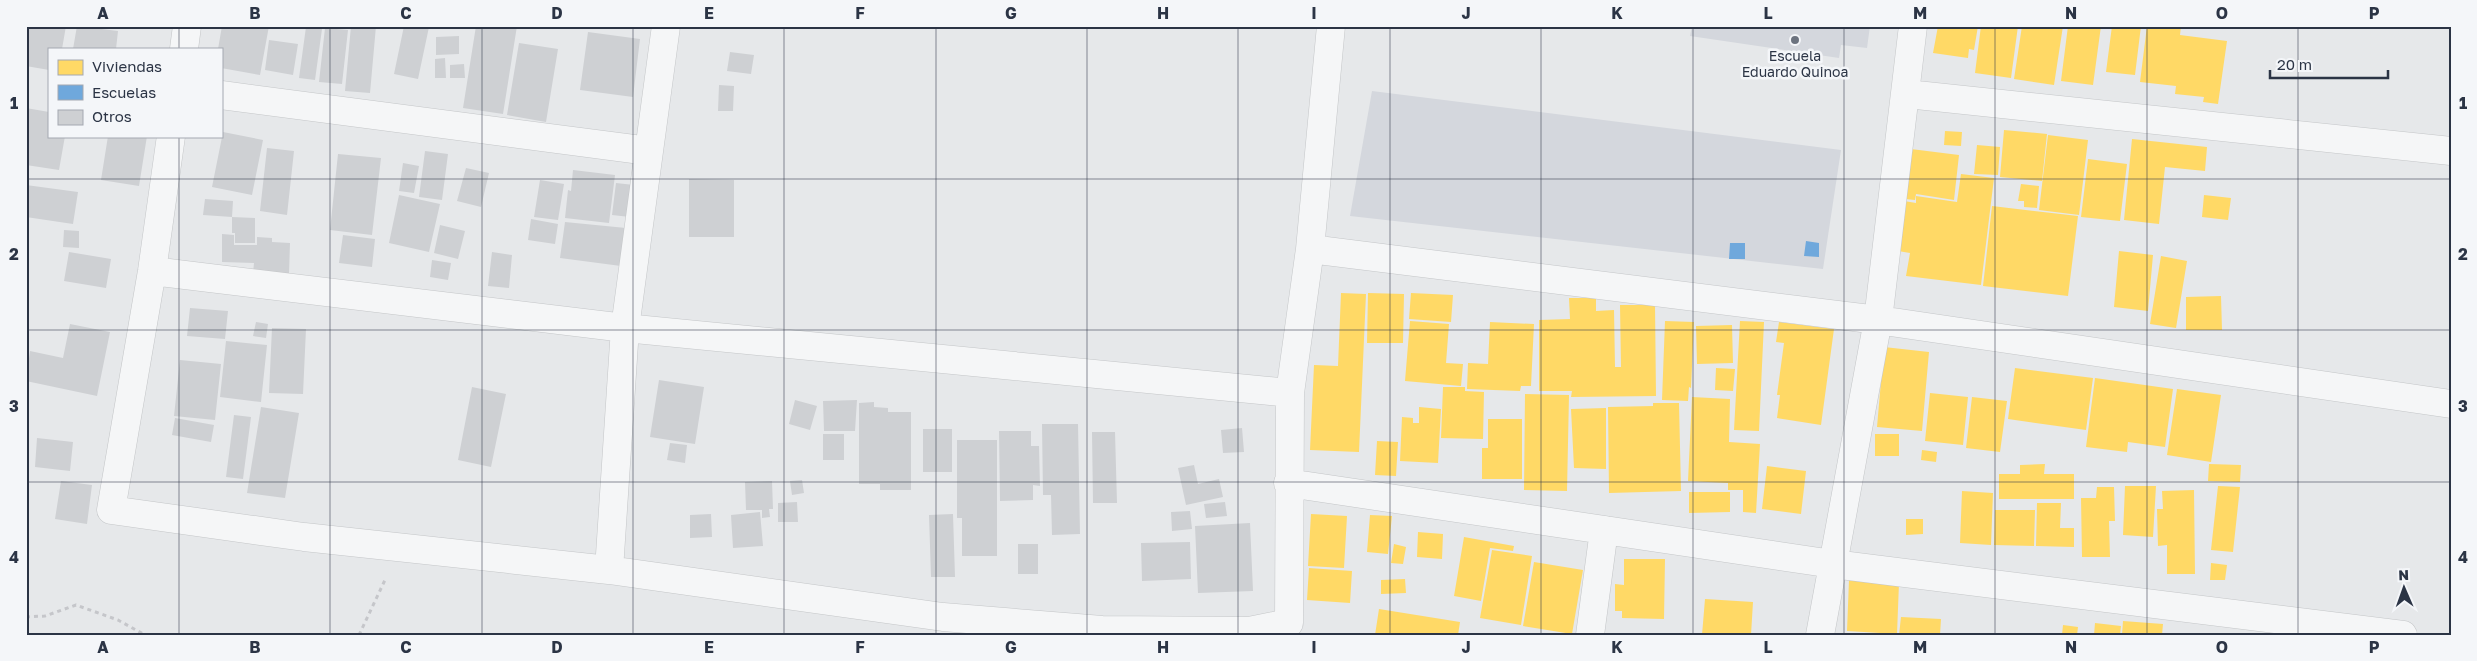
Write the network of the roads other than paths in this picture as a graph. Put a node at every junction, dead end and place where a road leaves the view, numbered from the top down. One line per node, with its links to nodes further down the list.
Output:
1 (187, 26): 5 (street)
2 (666, 26): 9 (street)
3 (1331, 26): 11 (street)
4 (1913, 26): 6 (street)
5 (184, 48)
6 (1907, 94): 10 (street); 13 (street)
7 (222, 95): 9 (street)
8 (171, 138): 12 (street)
9 (650, 151): 14 (street)
10 (2451, 151)
11 (1310, 249): 13 (street); 15 (street)
12 (152, 271): 14 (street); 20 (street)
13 (1878, 320): 16 (street); 19 (street)
14 (626, 328): 15 (street); 20 (street)
15 (1290, 393): 17 (street)
16 (2451, 404)
17 (1288, 483): 18 (street); 20 (street)
18 (1604, 530): 19 (street); 22 (street)
19 (1833, 564): 21 (street); 23 (street)
20 (609, 570)
21 (2229, 624): 24 (street)
22 (1590, 635)
23 (1820, 635)
24 (2403, 635)

